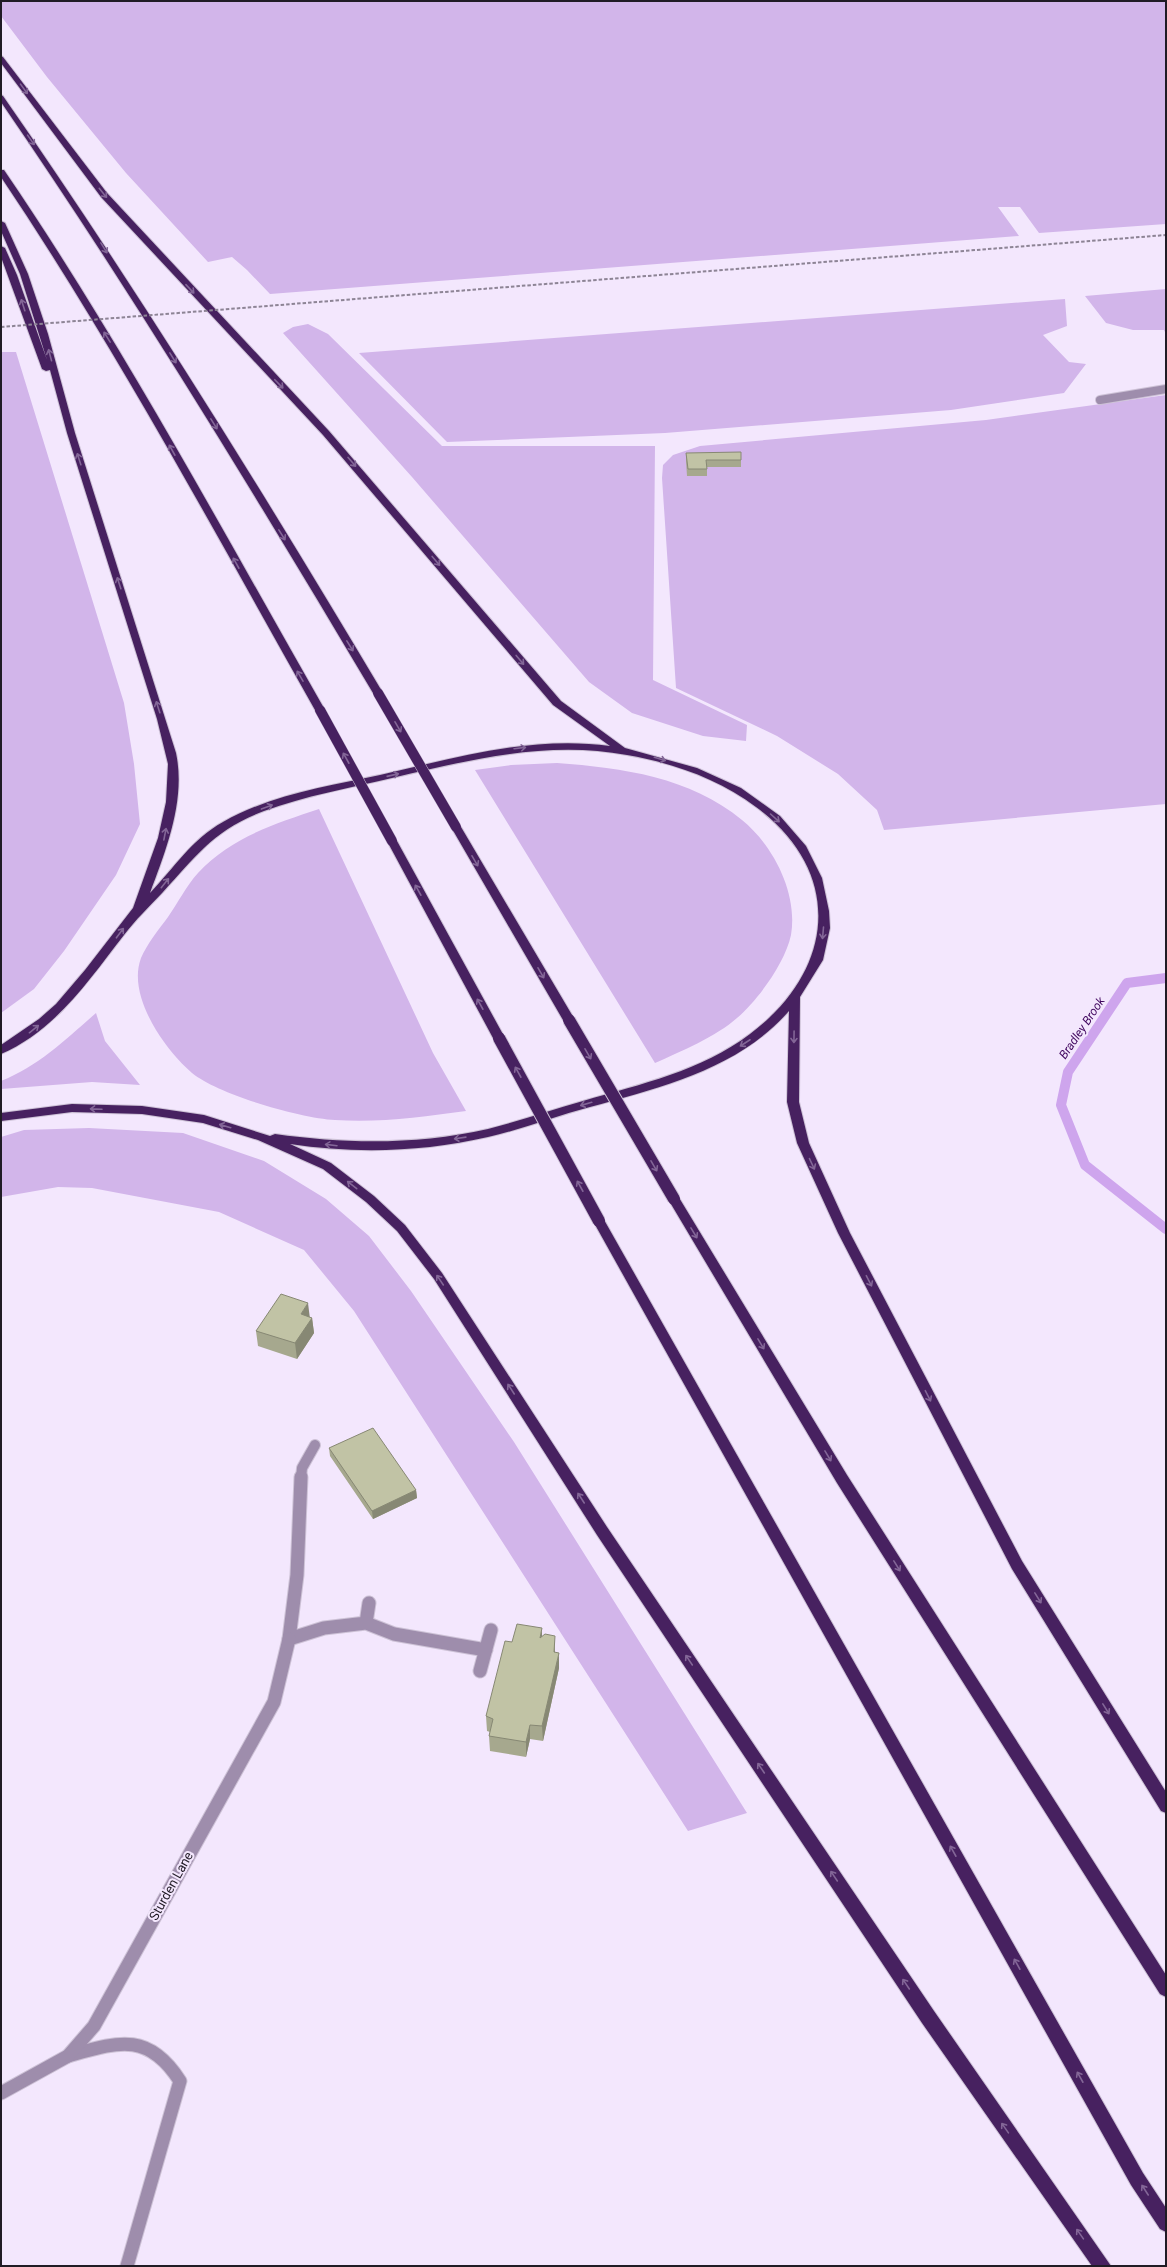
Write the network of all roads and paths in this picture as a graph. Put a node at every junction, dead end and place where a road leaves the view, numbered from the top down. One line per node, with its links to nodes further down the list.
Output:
1 (1, 58): 9 (highway, one-way to 9)
2 (1, 97): 23 (highway, one-way to 23, bridge)
3 (1, 172): 26 (highway, one-way to 3, bridge)
4 (1, 223): 8 (highway, one-way to 4)
5 (1, 248): 8 (highway, one-way to 5)
6 (1166, 389): 7 (street)
7 (1100, 400)
8 (71, 433): 10 (highway, one-way to 8)
9 (622, 750): 10 (highway, one-way to 9); 11 (highway, one-way to 11)
10 (137, 910): 12 (highway, one-way to 10)
11 (795, 998): 14 (highway, one-way to 14); 22 (highway, one-way to 22)
12 (1, 1050)
13 (1, 1117): 14 (highway, one-way to 13)
14 (262, 1137): 28 (highway, one-way to 14)
15 (314, 1445): 19 (street, Sturden Lane)
16 (369, 1603): 17 (street)
17 (366, 1623): 19 (street); 20 (street)
18 (491, 1630): 20 (street)
19 (289, 1639): 24 (street, Sturden Lane)
20 (486, 1650): 21 (street)
21 (480, 1671)
22 (1166, 1806)
23 (1166, 1989)
24 (68, 2056): 25 (street, Sturden Lane); 27 (street)
25 (1, 2093)
26 (1166, 2223)
27 (127, 2266)
28 (1102, 2266)

